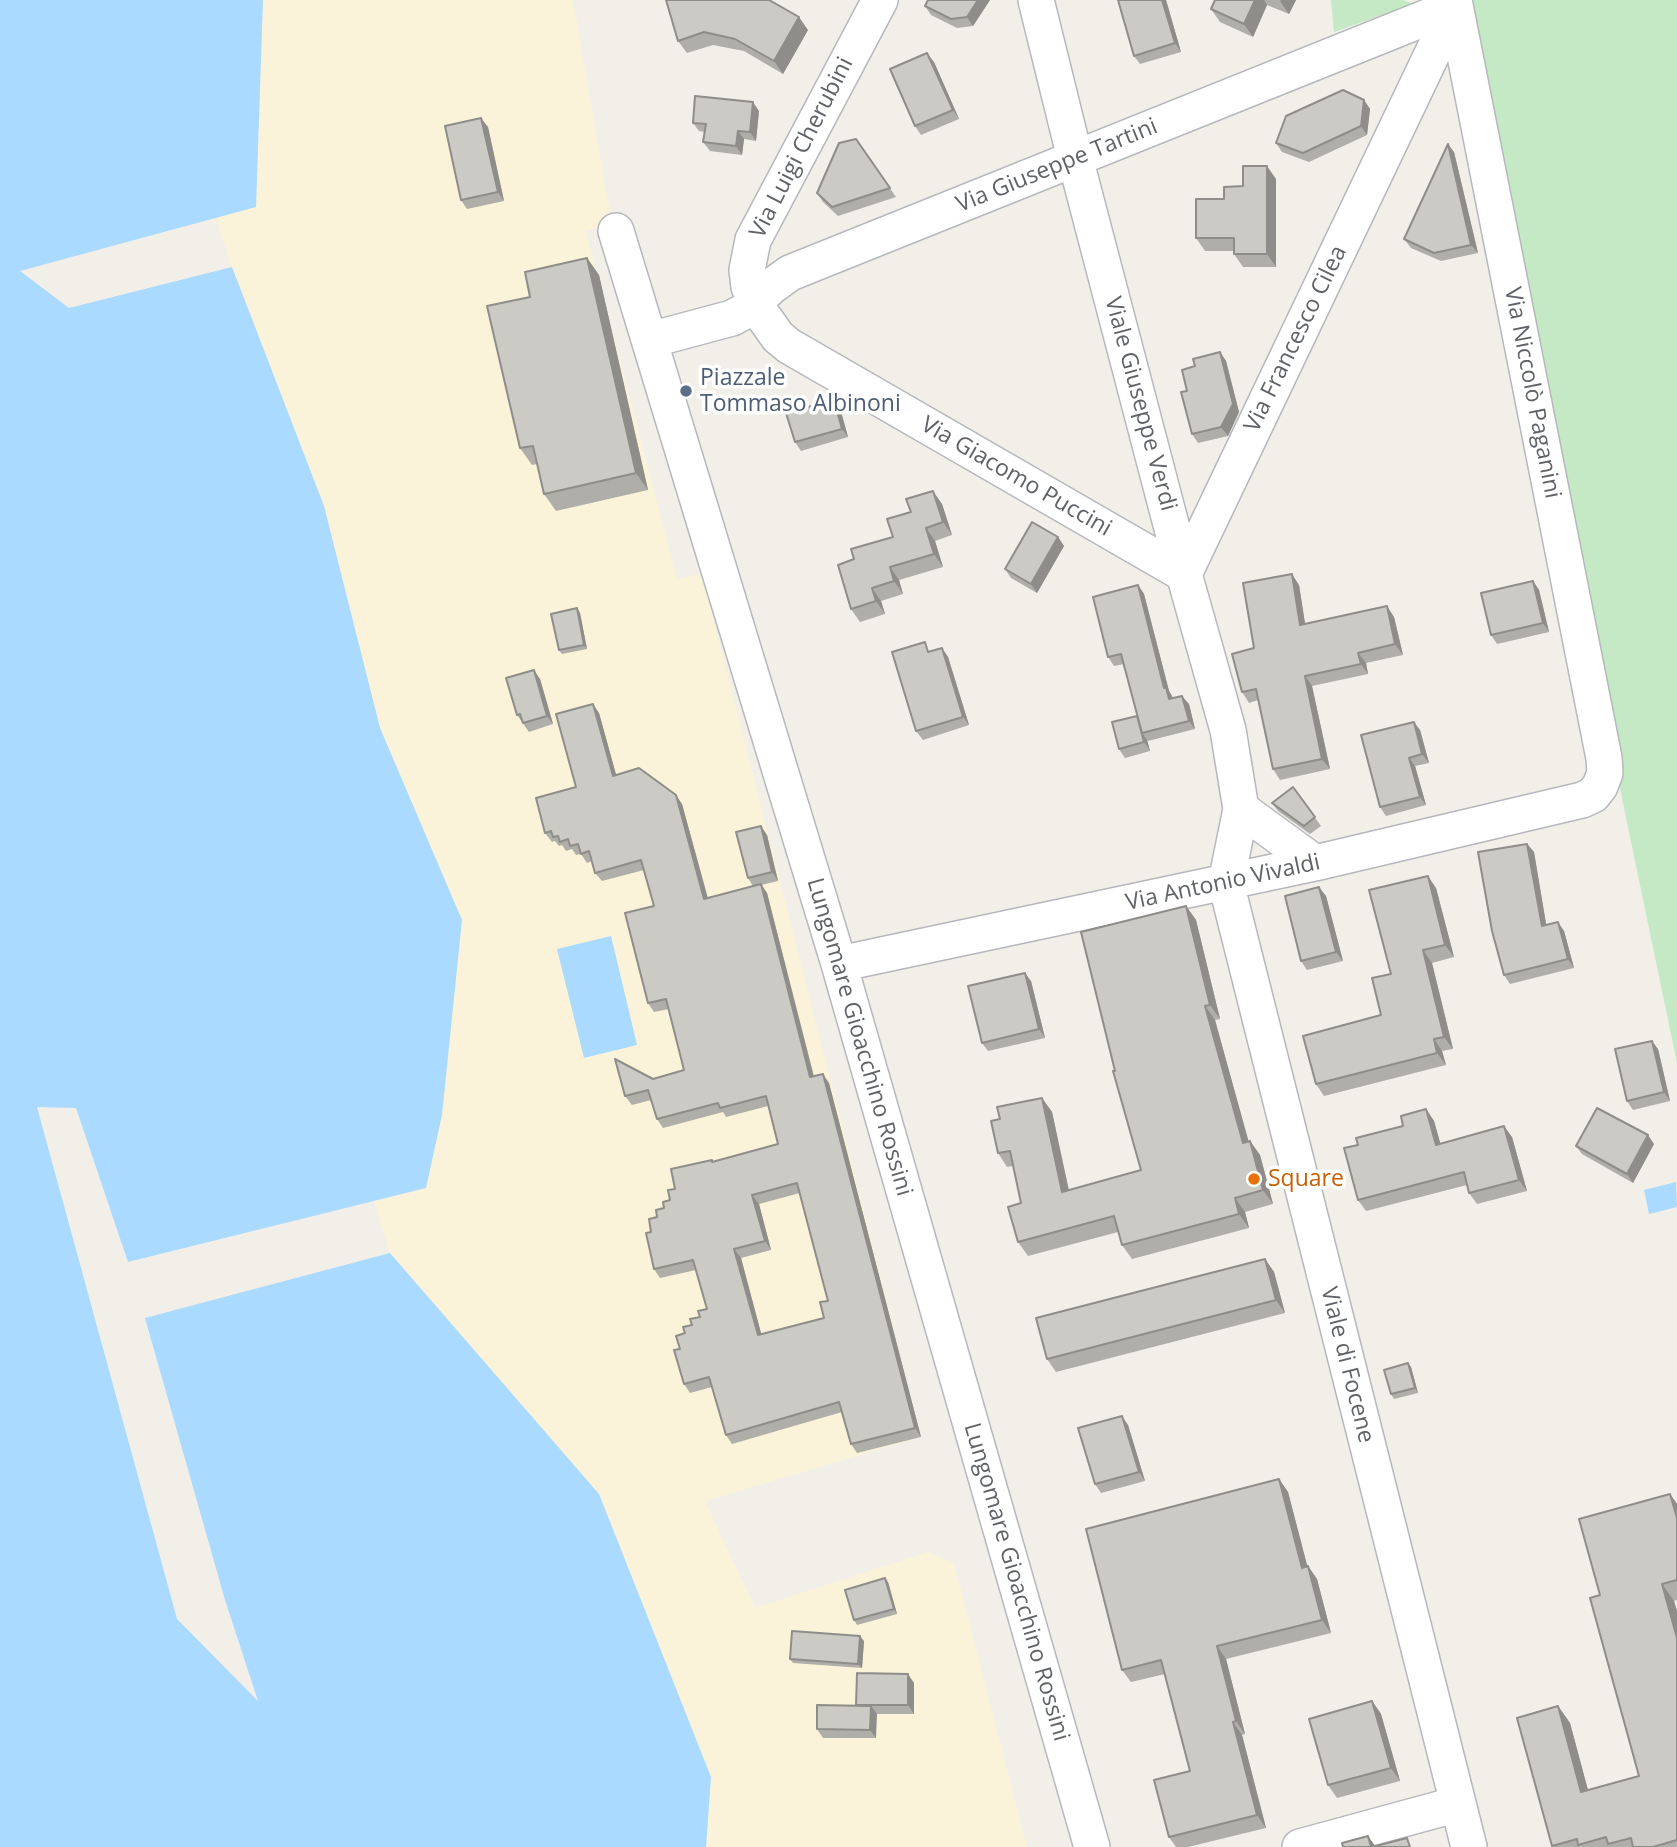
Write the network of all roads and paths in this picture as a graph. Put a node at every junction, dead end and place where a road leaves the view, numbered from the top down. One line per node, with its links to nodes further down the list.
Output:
1 (880, 0): 6 (street, Via Luigi Cherubini)
2 (1036, 0): 4 (street, Viale Giuseppe Verdi)
3 (1450, 2): 4 (street, Via Giuseppe Tartini); 8 (street, Via Francesco Cilea); 9 (street, Via Niccolò Paganini)
4 (1075, 158): 6 (street, Via Giuseppe Tartini); 8 (street, Viale Giuseppe Verdi)
5 (617, 231): 7 (street, Lungomare Gioacchino Rossini)
6 (755, 301): 7 (street); 8 (street, Via Giacomo Puccini)
7 (650, 340): 13 (street, Lungomare Gioacchino Rossini)
8 (1184, 574): 10 (street, Viale Giuseppe Verdi)
9 (1600, 786): 11 (street, Via Antonio Vivaldi)
10 (1241, 809): 11 (street); 12 (street)
11 (1315, 863): 12 (street, Via Antonio Vivaldi)
12 (1226, 883): 13 (street, Via Antonio Vivaldi); 14 (street, Viale di Focene)
13 (839, 964): 15 (street, Lungomare Gioacchino Rossini)
14 (1458, 1804): 16 (street); 17 (street, Viale di Focene)
15 (1092, 1847)
16 (1300, 1847)
17 (1469, 1847)

